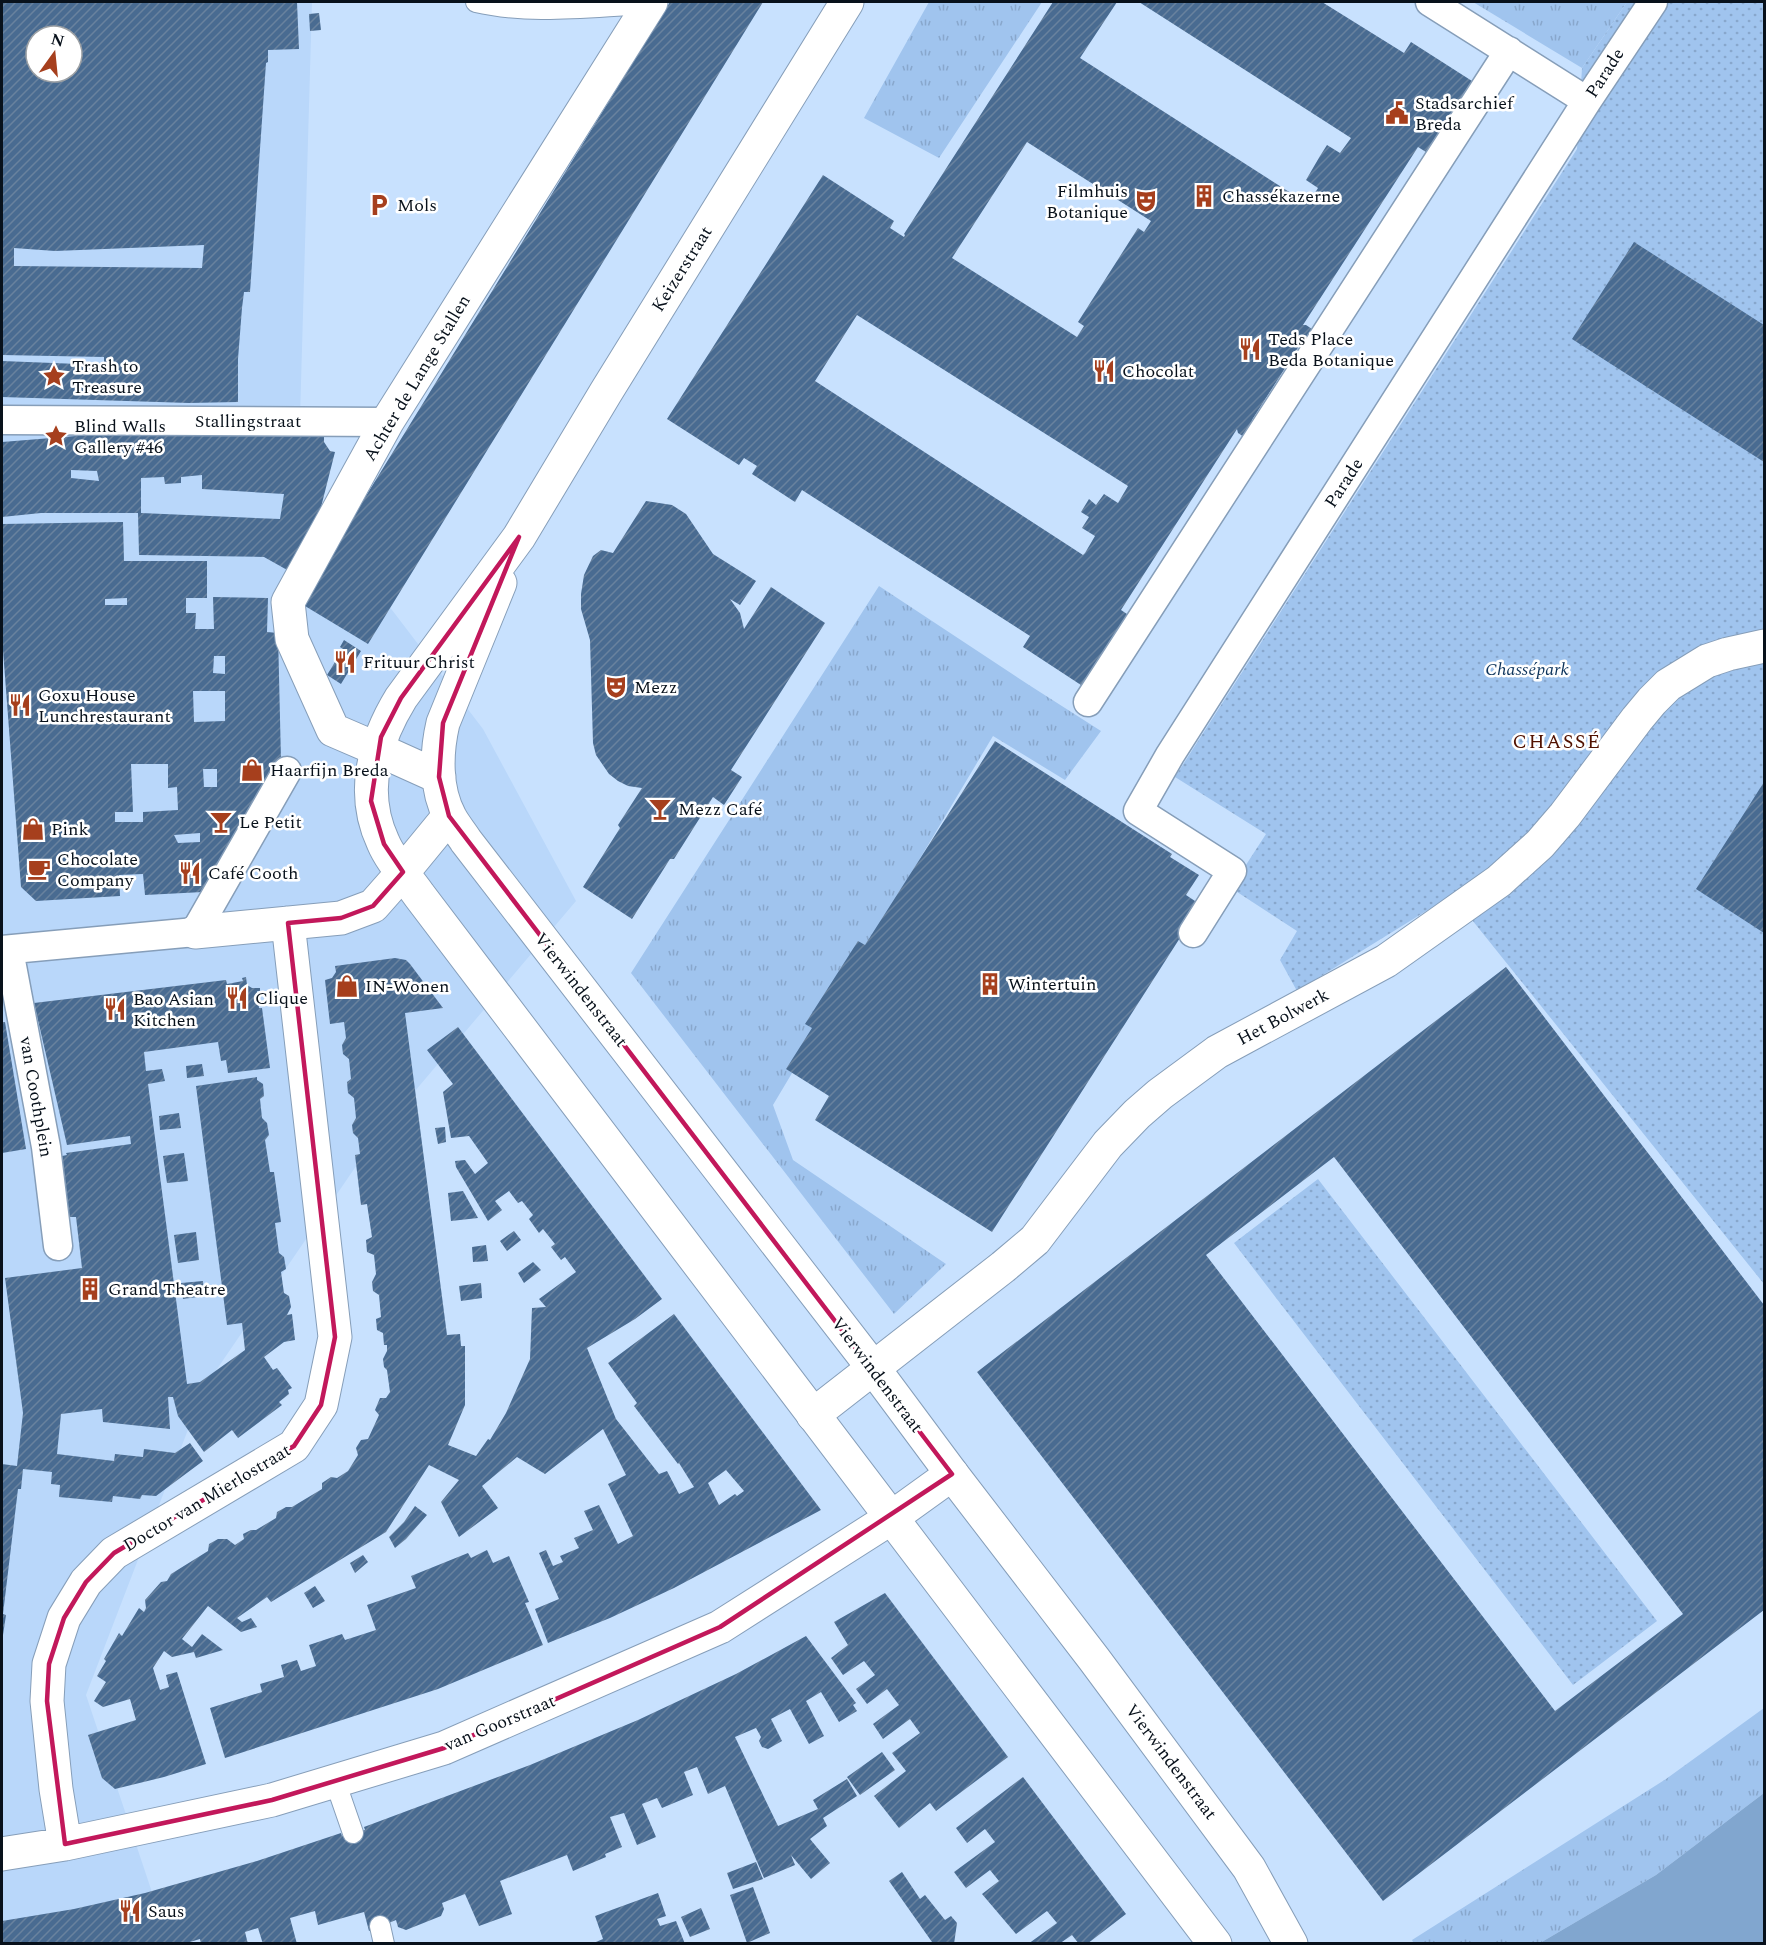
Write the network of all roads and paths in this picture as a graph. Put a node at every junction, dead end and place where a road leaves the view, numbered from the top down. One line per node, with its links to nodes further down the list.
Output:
1 (476, 2): 5 (lane)
2 (847, 2): 10 (street, Keizerstraat)
3 (1430, 2): 6 (street)
4 (1653, 2): 7 (street, Parade)
5 (650, 3): 9 (street, Achter de Lange Stallen)
6 (1509, 51): 7 (street); 12 (street)
7 (1587, 101): 20 (street, Parade)
8 (2, 420): 9 (street, Stallingstraat)
9 (387, 422): 13 (street, Achter de Lange Stallen)
10 (519, 537): 13 (street, Keizerstraat); 15 (street, Keizerstraat)
11 (1764, 646): 23 (street, Het Bolwerk)
12 (1088, 702)
13 (374, 764): 15 (street); 17 (street)
14 (287, 771): 19 (street)
15 (439, 777): 16 (street, Vierwindenstraat)
16 (450, 816): 17 (street); 23 (street, Vierwindenstraat)
17 (403, 872): 18 (street, van Coothplein); 24 (street)
18 (288, 923): 19 (street, van Coothplein); 29 (street, Doctor van Mierlostraat)
19 (195, 932): 21 (street, van Coothplein)
20 (1193, 933)
21 (5, 950): 22 (street, van Coothplein)
22 (58, 1246)
23 (874, 1369): 24 (street, Het Bolwerk); 25 (street, Vierwindenstraat)
24 (813, 1415): 26 (street)
25 (951, 1474): 26 (street, van Goorstraat); 32 (street, Vierwindenstraat)
26 (891, 1518): 27 (street, van Goorstraat); 31 (street)
27 (335, 1781): 28 (lane); 29 (street, van Goorstraat)
28 (353, 1833)
29 (65, 1844): 30 (street, van Goorstraat)
30 (2, 1854)
31 (1215, 1944)
32 (1291, 1944)

